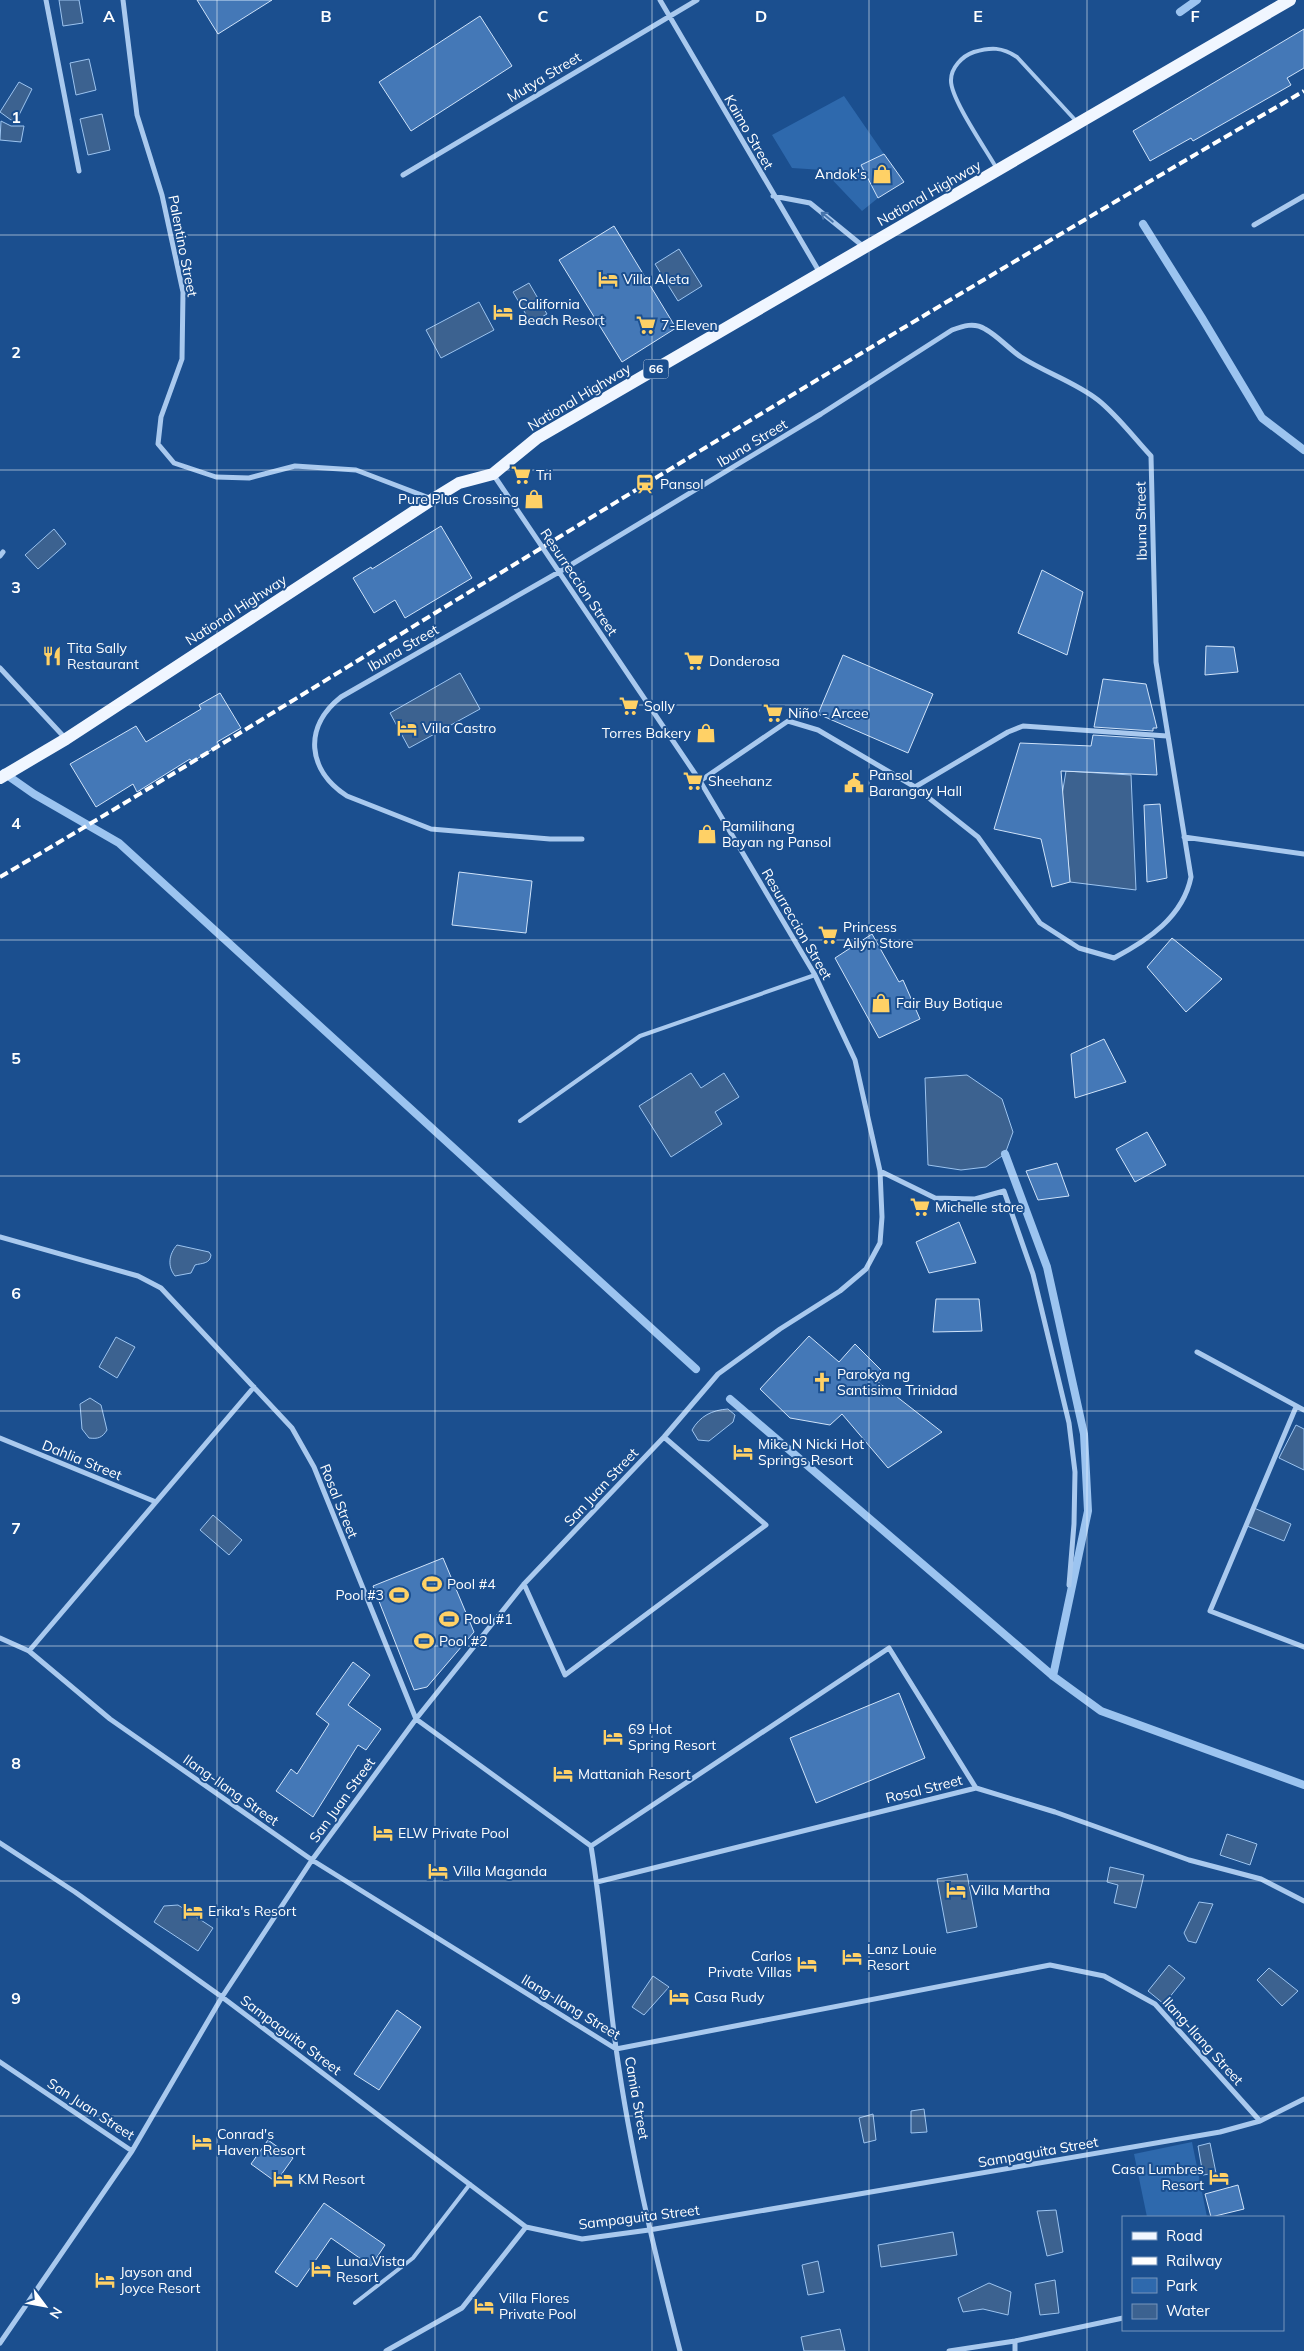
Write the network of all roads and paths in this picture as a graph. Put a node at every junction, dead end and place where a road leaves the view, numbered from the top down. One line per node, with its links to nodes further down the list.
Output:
1 (46, 0): 8 (street)
2 (123, 0): 17 (street, Palentino Street)
3 (660, 0): 6 (street, Kaimo Street)
4 (697, 0): 6 (street, Mutya Street)
5 (1290, 0): 7 (main road, National Highway / 66)
6 (669, 15): 10 (street, Mutya Street); 11 (street, Kaimo Street)
7 (1078, 123): 9 (main road, National Highway / 66); 9 (lane)
8 (79, 170)
9 (998, 170): 14 (main road, National Highway / 66)
10 (403, 175)
11 (773, 196): 14 (street, one-way to 11); 15 (street, Kaimo Street)
12 (1304, 196): 13 (street)
13 (1254, 225)
14 (865, 248): 15 (main road, National Highway / 66)
15 (820, 273): 16 (main road, National Highway / 66)
16 (492, 474): 17 (main road, National Highway / 66); 18 (street, Resurreccion Street)
17 (433, 499): 21 (main road, National Highway / 66)
18 (559, 572): 20 (street, Ibuna Street); 23 (street, Resurreccion Street); 26 (street, Ibuna Street)
19 (0, 668): 21 (street)
20 (1167, 736): 24 (street); 25 (street, Ibuna Street)
21 (66, 739): 22 (main road, National Highway / 66)
22 (0, 778)
23 (700, 781): 24 (street, Ibuna Street); 28 (street, Resurreccion Street)
24 (915, 787): 25 (street, Ibuna Street)
25 (1184, 836): 27 (street)
26 (582, 839)
27 (1304, 854)
28 (815, 975): 29 (lane); 30 (street, Resurreccion Street)
29 (520, 1121)
30 (880, 1171): 33 (street, Resurreccion Street); 41 (street)
31 (0, 1237): 34 (street, Rosal Street)
32 (1197, 1352): 35 (street)
33 (718, 1374): 37 (street, San Juan Street)
34 (254, 1387): 39 (street); 45 (street, Rosal Street)
35 (1296, 1407): 36 (street); 43 (street)
36 (1304, 1410)
37 (664, 1437): 40 (street, San Juan Street); 40 (street)
38 (0, 1438): 39 (street, Dahlia Street)
39 (156, 1502): 44 (street)
40 (524, 1584): 45 (street, San Juan Street)
41 (1069, 1586)
42 (0, 1638): 44 (street, Ilang-Ilang Street)
43 (1304, 1646)
44 (29, 1651): 49 (street, Ilang-Ilang Street)
45 (416, 1718): 48 (street); 49 (street, San Juan Street)
46 (976, 1788): 48 (street); 50 (street, Rosal Street); 51 (street, Rosal Street)
47 (0, 1843): 52 (street, Sampaguita Street)
48 (591, 1846): 50 (street, Camia Street)
49 (312, 1860): 52 (street, San Juan Street); 53 (street, Ilang-Ilang Street)
50 (597, 1882): 53 (street, Camia Street)
51 (1304, 1901)
52 (222, 1996): 57 (street, San Juan Street); 58 (street, Sampaguita Street)
53 (616, 2049): 56 (street, Ilang-Ilang Street); 60 (street, Camia Street)
54 (0, 2062): 57 (street, San Juan Street)
55 (1304, 2099): 56 (street, Sampaguita Street)
56 (1260, 2121): 60 (street, Sampaguita Street)
57 (132, 2151): 64 (street)
58 (470, 2184): 59 (street, Sampaguita Street); 61 (lane)
59 (526, 2227): 60 (street, Sampaguita Street); 65 (street)
60 (649, 2230): 66 (street, Camia Street)
61 (355, 2303)
62 (1122, 2318): 63 (street)
63 (1015, 2341): 67 (street); 68 (street)
64 (0, 2343)
65 (386, 2351)
66 (680, 2351)
67 (949, 2351)
68 (1015, 2351)

